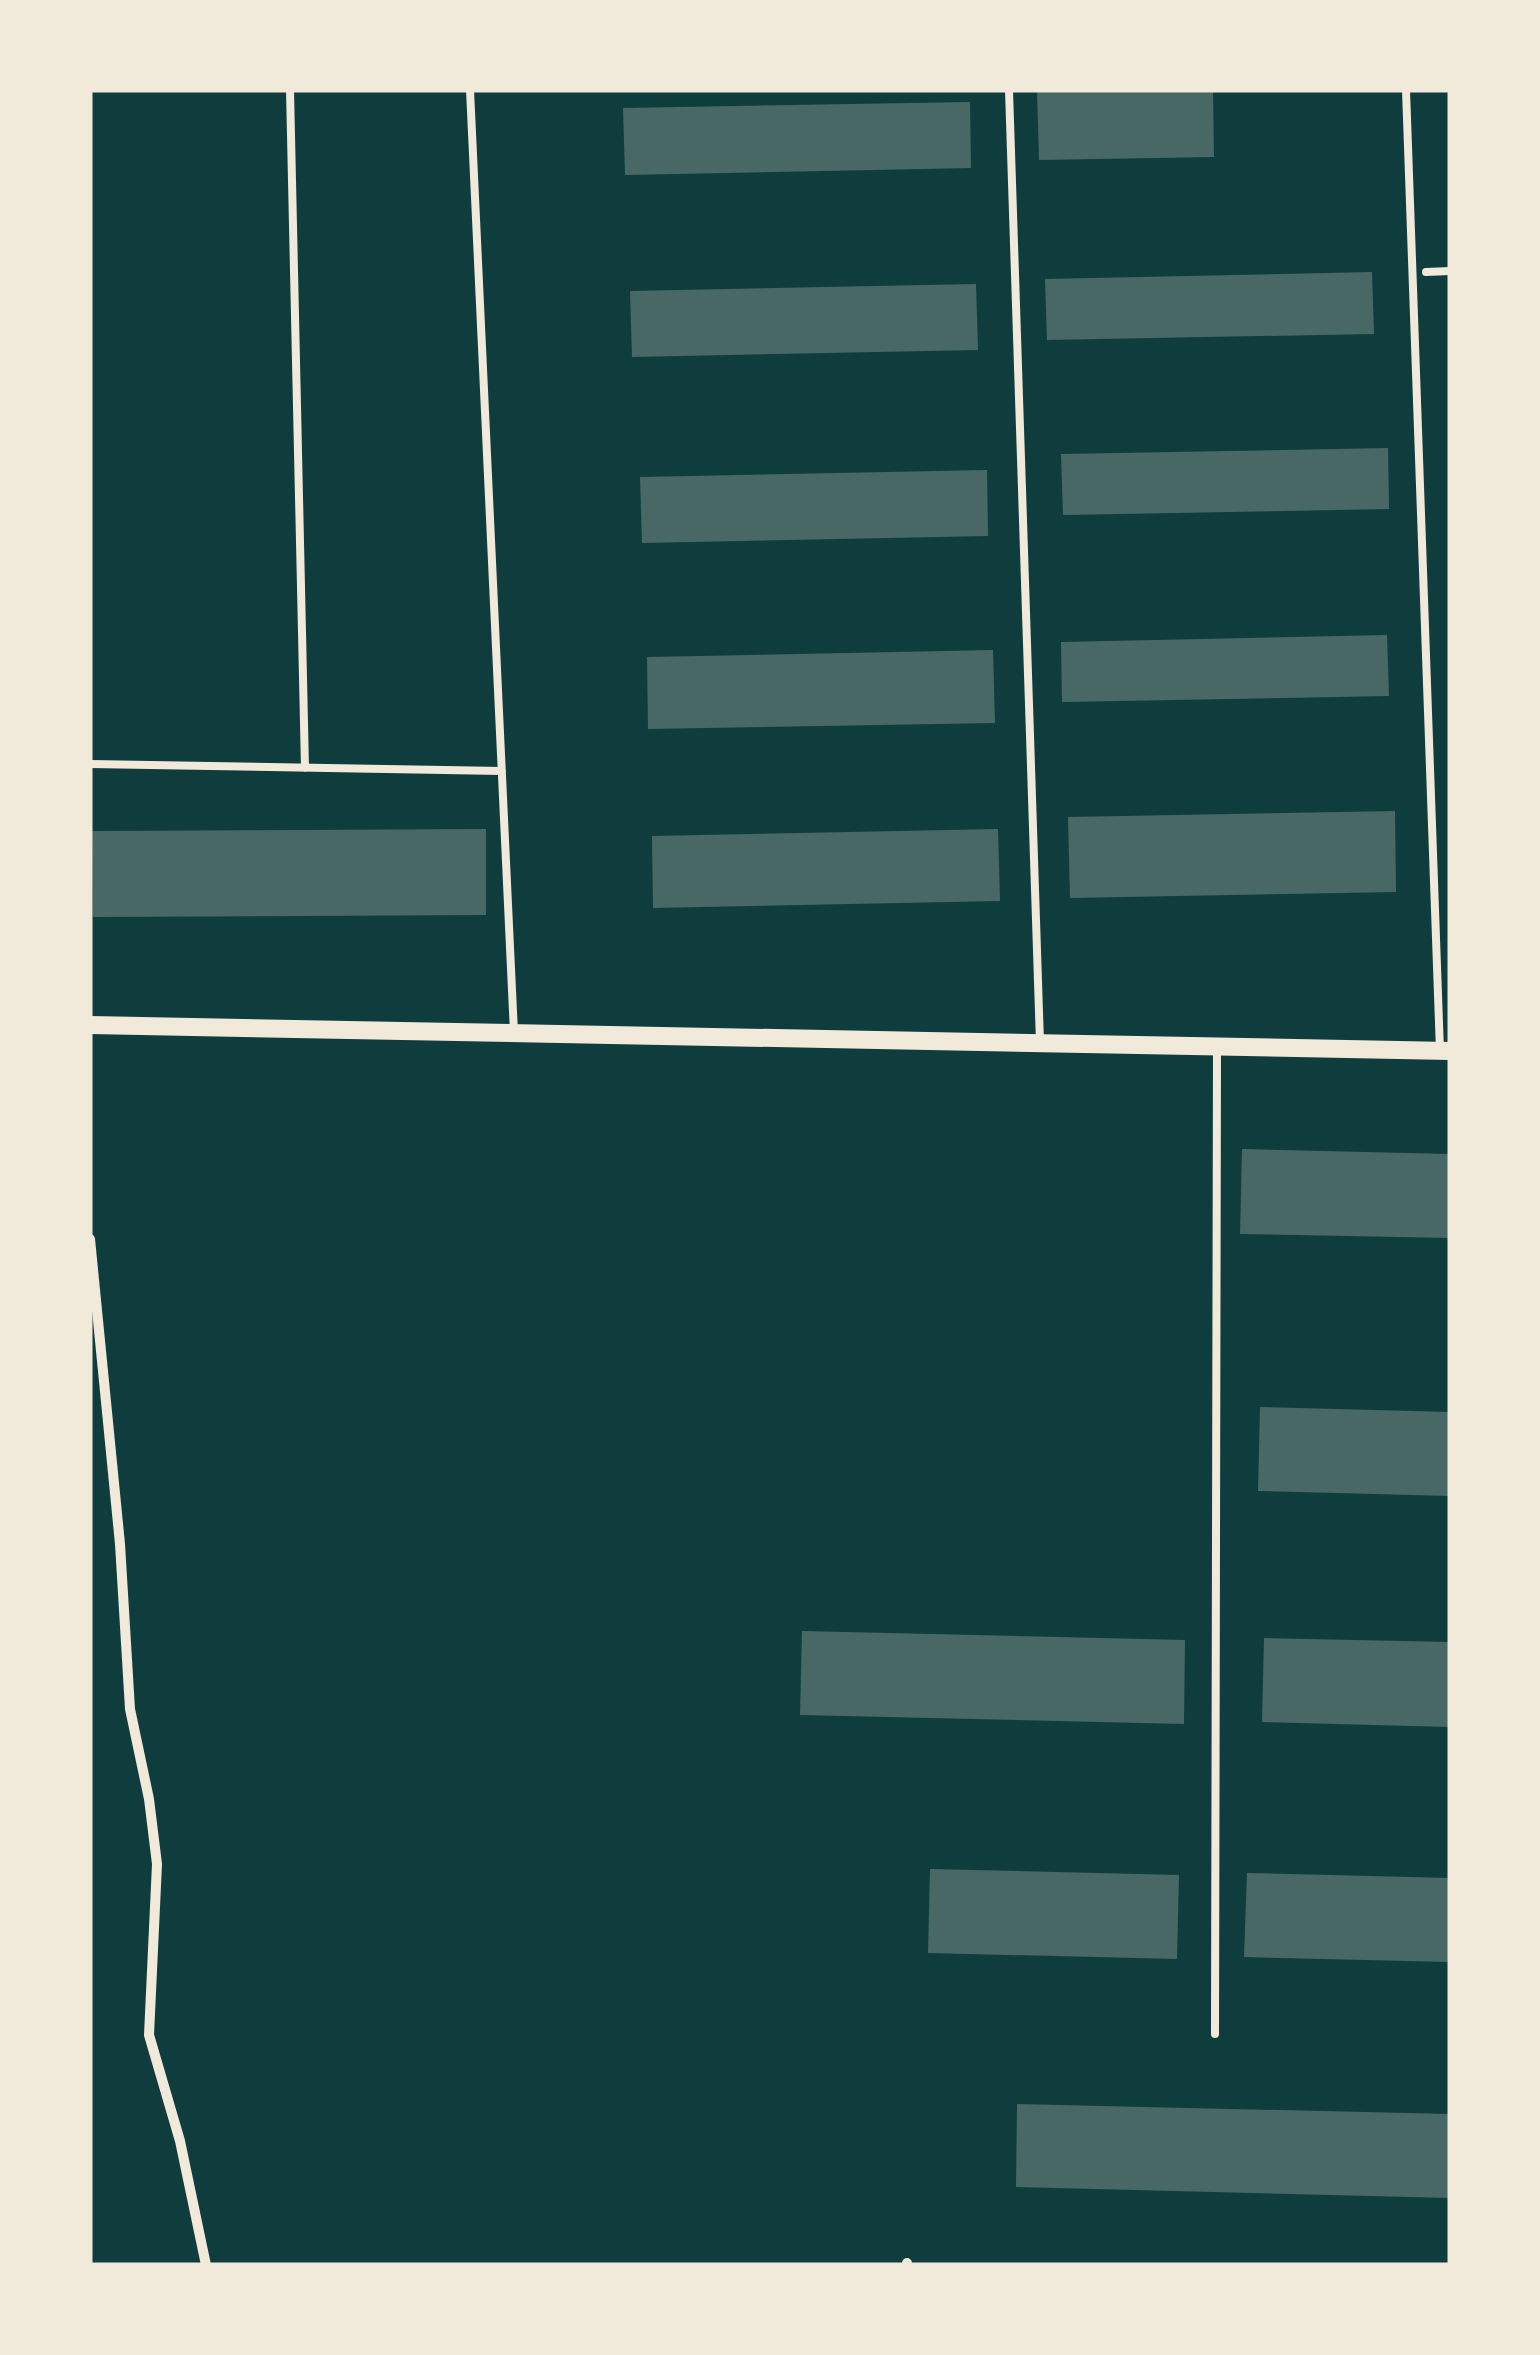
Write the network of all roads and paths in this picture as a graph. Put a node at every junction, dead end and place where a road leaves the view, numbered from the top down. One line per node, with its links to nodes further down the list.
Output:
1 (290, 90): 8 (lane)
2 (470, 90): 9 (lane)
3 (1009, 90): 12 (lane)
4 (1406, 90): 14 (lane)
5 (1450, 271): 6 (lane)
6 (1426, 272)
7 (90, 764): 8 (lane)
8 (304, 768): 9 (lane)
9 (502, 771): 11 (lane)
10 (90, 1025): 11 (street)
11 (514, 1033): 12 (street)
12 (1040, 1043): 13 (street)
13 (1216, 1046): 14 (street); 16 (lane)
14 (1445, 1051)
15 (90, 1240): 17 (street)
16 (1215, 2034)
17 (206, 2265)

